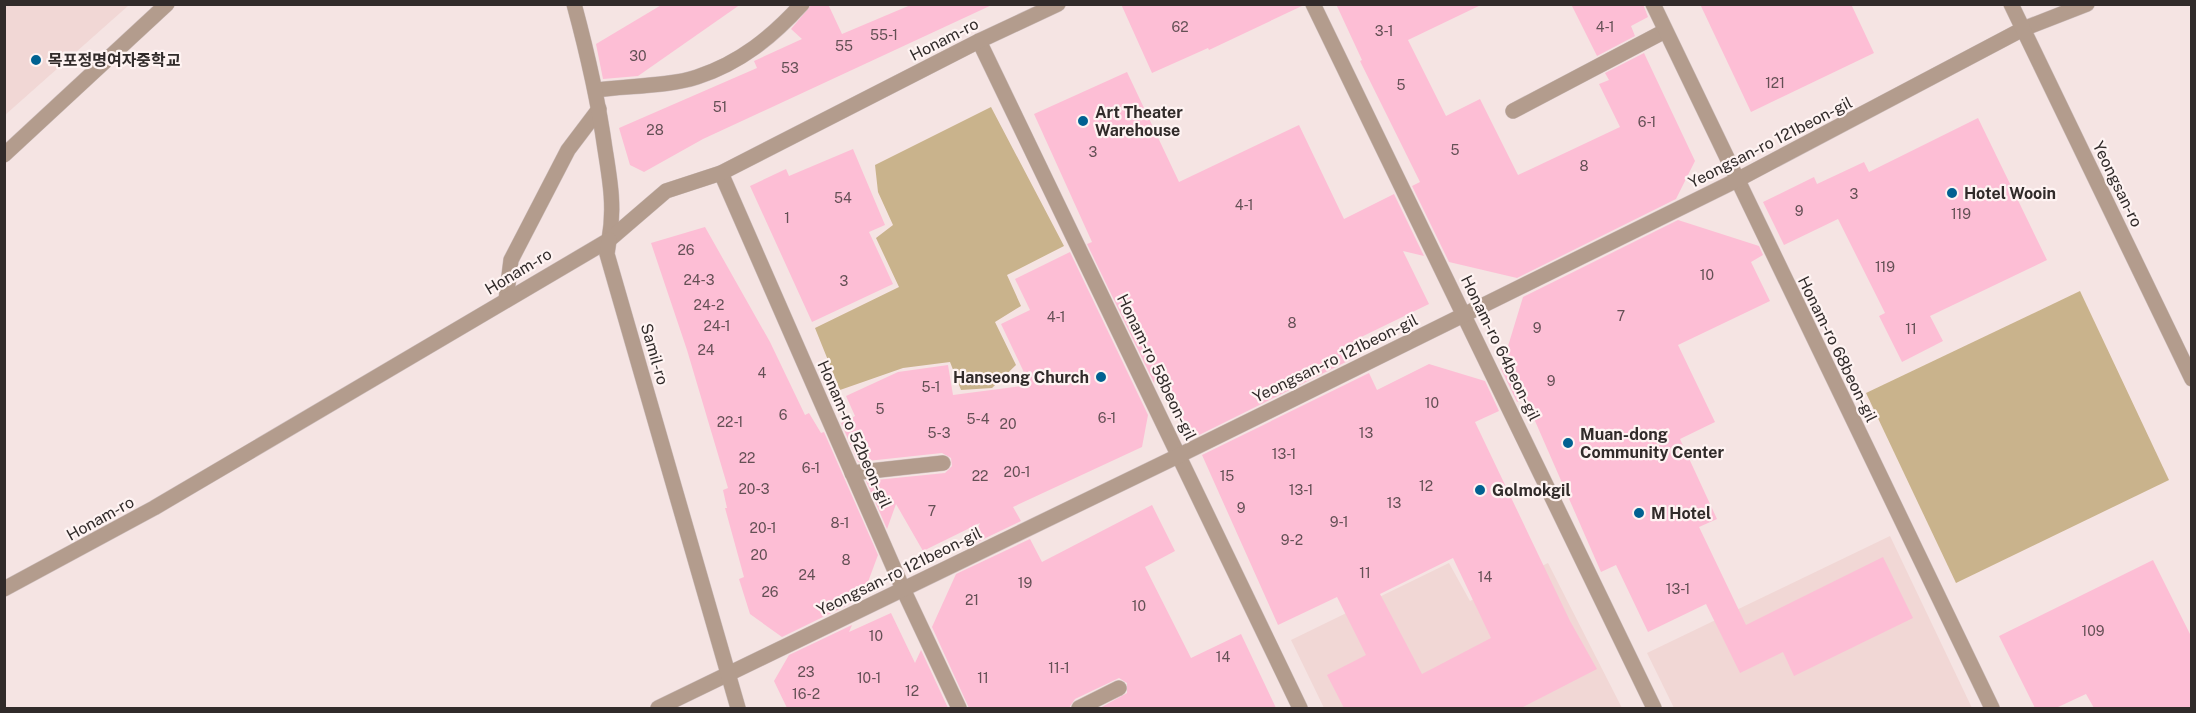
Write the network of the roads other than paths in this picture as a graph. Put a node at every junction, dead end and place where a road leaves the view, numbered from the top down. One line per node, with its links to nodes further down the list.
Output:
1 (167, 4): 15 (street)
2 (574, 4): 12 (street, Samil-ro)
3 (802, 4): 12 (street)
4 (1058, 4): 11 (street, Honam-ro)
5 (1313, 4): 20 (street, Honam-ro 64beon-gil)
6 (1653, 4): 10 (street, Honam-ro 68beon-gil)
7 (2011, 4): 9 (street, Yeongsan-ro)
8 (2087, 4): 9 (street, Yeongsan-ro 121beon-gil)
9 (2023, 29): 17 (street, Yeongsan-ro 121beon-gil); 21 (street, Yeongsan-ro)
10 (1665, 31): 14 (street); 17 (street, Honam-ro 68beon-gil)
11 (979, 41): 16 (street, Honam-ro); 22 (street, Honam-ro 58beon-gil)
12 (596, 90): 13 (street, Samil-ro)
13 (599, 109): 18 (street, Samil-ro); 19 (street)
14 (1513, 111)
15 (4, 155)
16 (720, 173): 18 (street, Honam-ro); 24 (street, Honam-ro 52beon-gil)
17 (1737, 180): 20 (street, Yeongsan-ro 121beon-gil); 35 (street, Honam-ro 68beon-gil)
18 (609, 240): 19 (street, Honam-ro); 27 (street, Samil-ro)
19 (506, 300): 25 (street, Honam-ro)
20 (1465, 314): 22 (street, Yeongsan-ro 121beon-gil); 34 (street, Honam-ro 64beon-gil)
21 (2192, 379)
22 (1180, 455): 26 (street, Yeongsan-ro 121beon-gil); 33 (street, Honam-ro 58beon-gil)
23 (943, 463): 24 (street)
24 (852, 473): 26 (street, Honam-ro 52beon-gil)
25 (4, 589)
26 (903, 589): 27 (street, Yeongsan-ro 121beon-gil); 31 (street, Honam-ro 52beon-gil)
27 (729, 675): 29 (street, Yeongsan-ro 121beon-gil); 30 (street, Samil-ro)
28 (1119, 688): 32 (street)
29 (658, 708)
30 (738, 708)
31 (959, 708)
32 (1079, 708)
33 (1300, 708)
34 (1654, 708)
35 (1992, 708)

